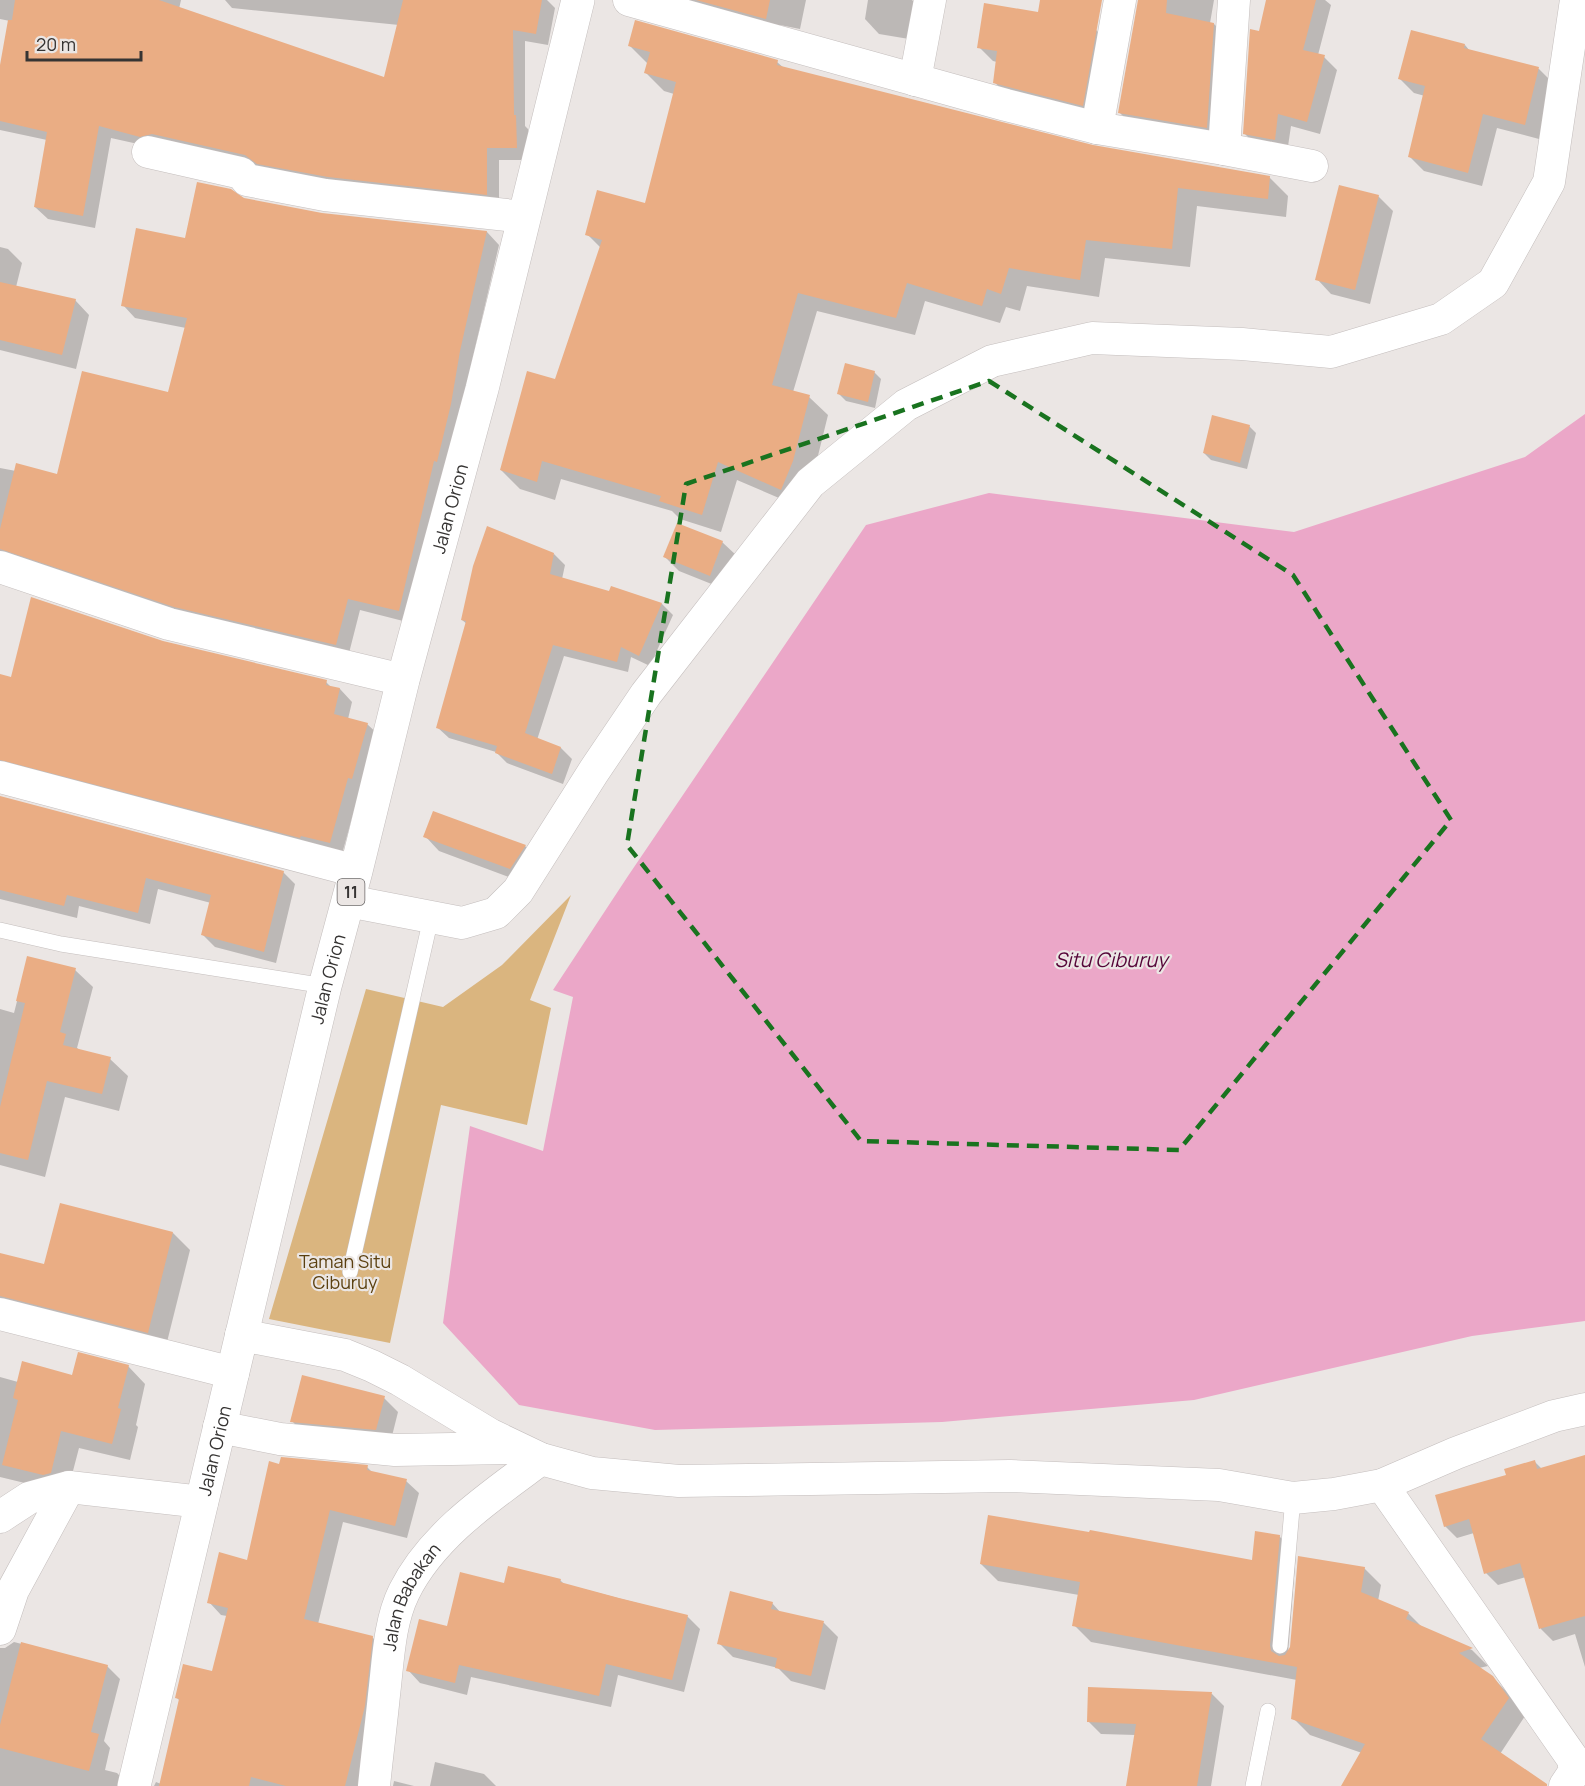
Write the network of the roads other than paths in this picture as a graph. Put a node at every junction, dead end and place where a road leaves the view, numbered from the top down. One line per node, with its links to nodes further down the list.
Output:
1 (578, 0): 12 (highway, Jalan Orion / 11)
2 (629, 0): 7 (street)
3 (930, 0): 7 (street)
4 (1120, 0): 8 (street)
5 (1234, 0): 9 (street)
6 (1576, 0): 17 (street)
7 (915, 80): 8 (street)
8 (1097, 128): 9 (street)
9 (1224, 149): 11 (street)
10 (148, 152): 12 (street)
11 (1312, 166)
12 (524, 217): 14 (highway, Jalan Orion / 11)
13 (0, 567): 14 (street)
14 (403, 680): 16 (highway, Jalan Orion / 11)
15 (0, 777): 16 (street)
16 (352, 886): 17 (street); 19 (highway, Jalan Orion / 11)
17 (431, 918): 20 (lane)
18 (0, 930): 19 (lane)
19 (325, 986): 22 (highway, Jalan Orion / 11)
20 (350, 1272)
21 (0, 1314): 23 (street)
22 (241, 1335): 23 (highway, Jalan Orion / 11); 26 (street)
23 (233, 1373): 25 (highway, Jalan Orion / 11)
24 (1585, 1409): 27 (street)
25 (219, 1427): 26 (street); 30 (highway, Jalan Orion / 11)
26 (528, 1453): 29 (street); 36 (street, Jalan Babakan)
27 (1382, 1485): 29 (street); 38 (street)
28 (69, 1487): 30 (street); 31 (street); 32 (street)
29 (1293, 1498): 33 (lane)
30 (202, 1502): 35 (highway, Jalan Orion / 11)
31 (0, 1516)
32 (0, 1629)
33 (1280, 1646)
34 (1268, 1710): 37 (lane)
35 (134, 1786)
36 (374, 1786)
37 (1253, 1786)
38 (1565, 1786)

